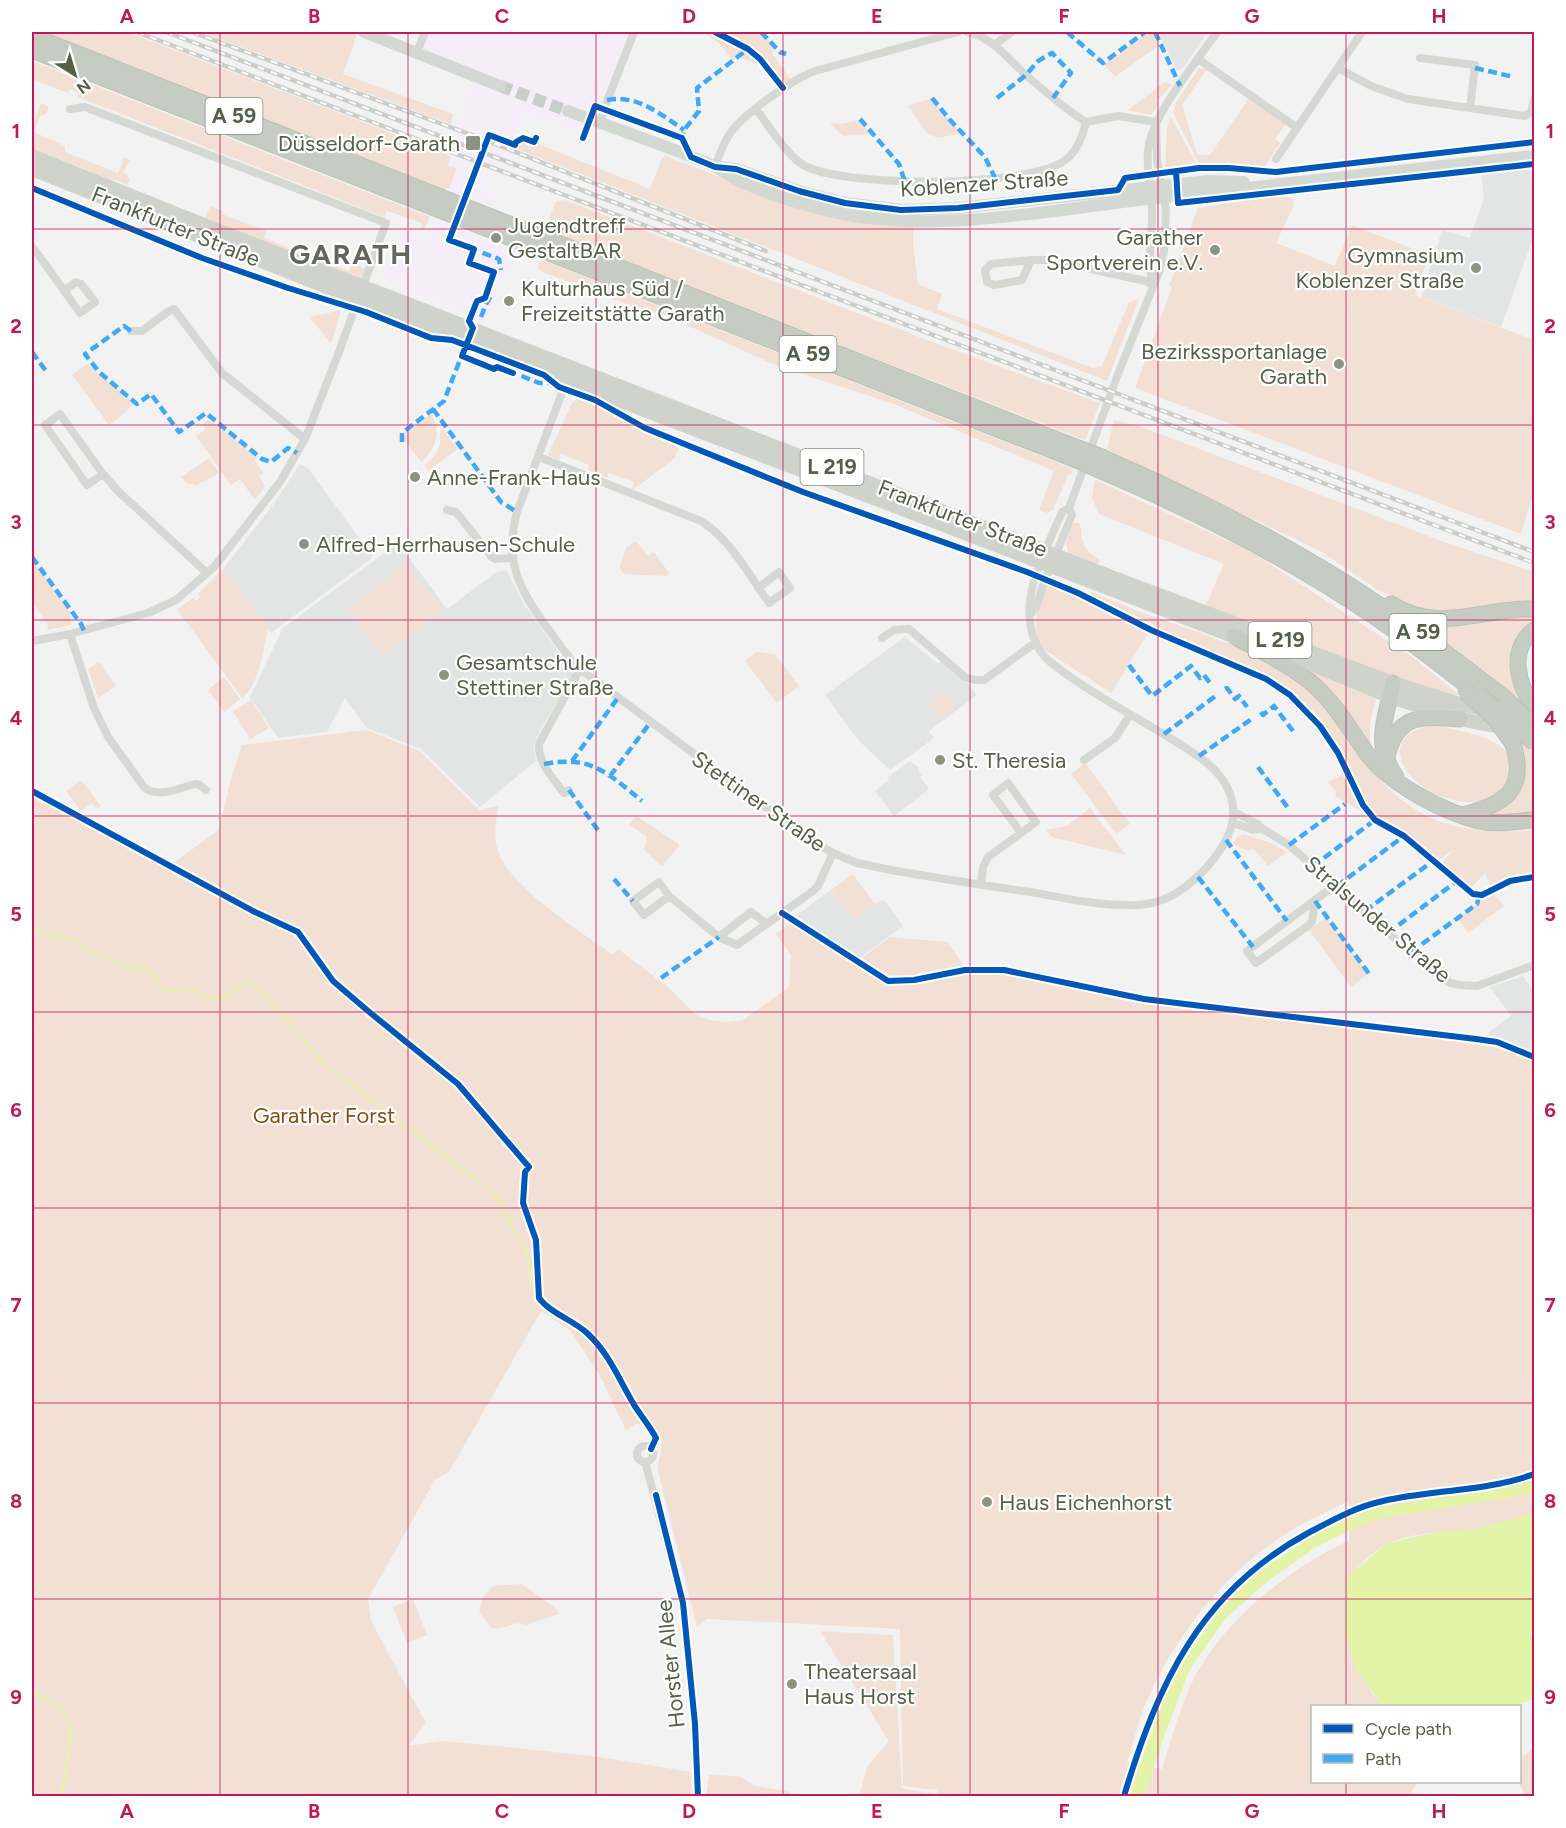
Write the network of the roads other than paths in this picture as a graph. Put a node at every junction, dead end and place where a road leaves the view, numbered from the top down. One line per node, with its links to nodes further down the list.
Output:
1 (366, 32): 12 (main road)
2 (425, 32): 12 (street)
3 (634, 32): 22 (street)
4 (958, 32): 20 (street)
5 (967, 32): 10 (street)
6 (1012, 32): 10 (street)
7 (1217, 32): 14 (street)
8 (1362, 32): 15 (street)
9 (32, 36): 32 (highway, A 59)
10 (994, 45): 23 (street)
11 (32, 50): 32 (highway, A 59)
12 (417, 52): 16 (main road)
13 (1420, 58): 18 (street)
14 (1198, 59): 24 (street); 25 (street)
15 (1338, 68): 18 (street); 25 (street)
16 (500, 86)
17 (1534, 99): 18 (street)
18 (1470, 108)
19 (70, 110): 37 (street)
20 (756, 110): 23 (street); 29 (street)
21 (568, 111): 22 (main road, Koblenzer Straße)
22 (600, 122): 29 (main road, Koblenzer Straße)
23 (1086, 122): 24 (street)
24 (1156, 122): 31 (street)
25 (1296, 127): 28 (street)
26 (32, 156): 37 (main road, Frankfurter Straße / L 219)
27 (1534, 156): 31 (main road, Koblenzer Straße)
28 (1276, 159)
29 (715, 167): 31 (main road, Koblenzer Straße)
30 (32, 169): 37 (main road, Frankfurter Straße / L 219)
31 (1156, 192): 35 (street); 35 (street)
32 (435, 201): 42 (highway, A 59, bridge)
33 (32, 246): 36 (street)
34 (1031, 260): 34 (street); 35 (street)
35 (1153, 285): 46 (street)
36 (64, 291)
37 (360, 293): 39 (main road, Frankfurter Straße / L 219); 40 (street)
38 (131, 330): 40 (street)
39 (570, 374): 41 (street, Stettiner Straße); 46 (main road, Frankfurter Straße / L 219)
40 (304, 439): 48 (street)
41 (539, 457): 45 (street, Stettiner Straße); 49 (street)
42 (1102, 464): 47 (highway, A 59); 59 (highway, A 59)
43 (103, 474): 43 (street); 48 (street)
44 (447, 510): 45 (street)
45 (512, 558): 57 (street, Stettiner Straße)
46 (1049, 558): 53 (main road, Frankfurter Straße / L 219); 56 (street); 58 (main road, Frankfurter Straße / L 219)
47 (1326, 570): 50 (highway); 63 (highway, A 59, bridge)
48 (207, 573): 52 (street)
49 (758, 588)
50 (1534, 609)
51 (1534, 630): 60 (highway)
52 (70, 634): 55 (street); 66 (street)
53 (1234, 636): 58 (main road, Frankfurter Straße / L 219); 65 (highway)
54 (882, 638): 56 (street)
55 (32, 641)
56 (1035, 643): 61 (street)
57 (580, 669): 67 (street); 74 (street, Stettiner Straße)
58 (1389, 691): 60 (main road, Frankfurter Straße / L 219); 62 (main road, Frankfurter Straße / L 219); 65 (highway)
59 (1472, 693): 63 (highway, A 59, bridge); 69 (highway, bridge)
60 (1534, 710)
61 (1130, 715): 64 (street); 68 (street)
62 (1460, 719): 63 (main road, Frankfurter Straße / L 219); 65 (highway)
63 (1532, 733)
64 (1084, 760)
65 (1386, 766): 69 (highway)
66 (206, 790)
67 (568, 790)
68 (1234, 812): 71 (street); 72 (street, Stralsunder Straße)
69 (1463, 815): 70 (highway)
70 (1534, 820)
71 (1233, 823): 72 (street, Stralsunder Straße); 75 (street, Stettiner Straße)
72 (1261, 828): 76 (street, Stralsunder Straße)
73 (1021, 833): 73 (street); 75 (street)
74 (833, 853): 75 (street, Stettiner Straße); 79 (street)
75 (981, 885)
76 (1335, 885): 78 (street); 81 (street, Stralsunder Straße)
77 (669, 896): 80 (street)
78 (1315, 901): 78 (street)
79 (767, 924): 80 (street); 80 (street)
80 (719, 937)
81 (1534, 965)
82 (645, 1462): 83 (street, Horster Allee)
83 (698, 1797)

